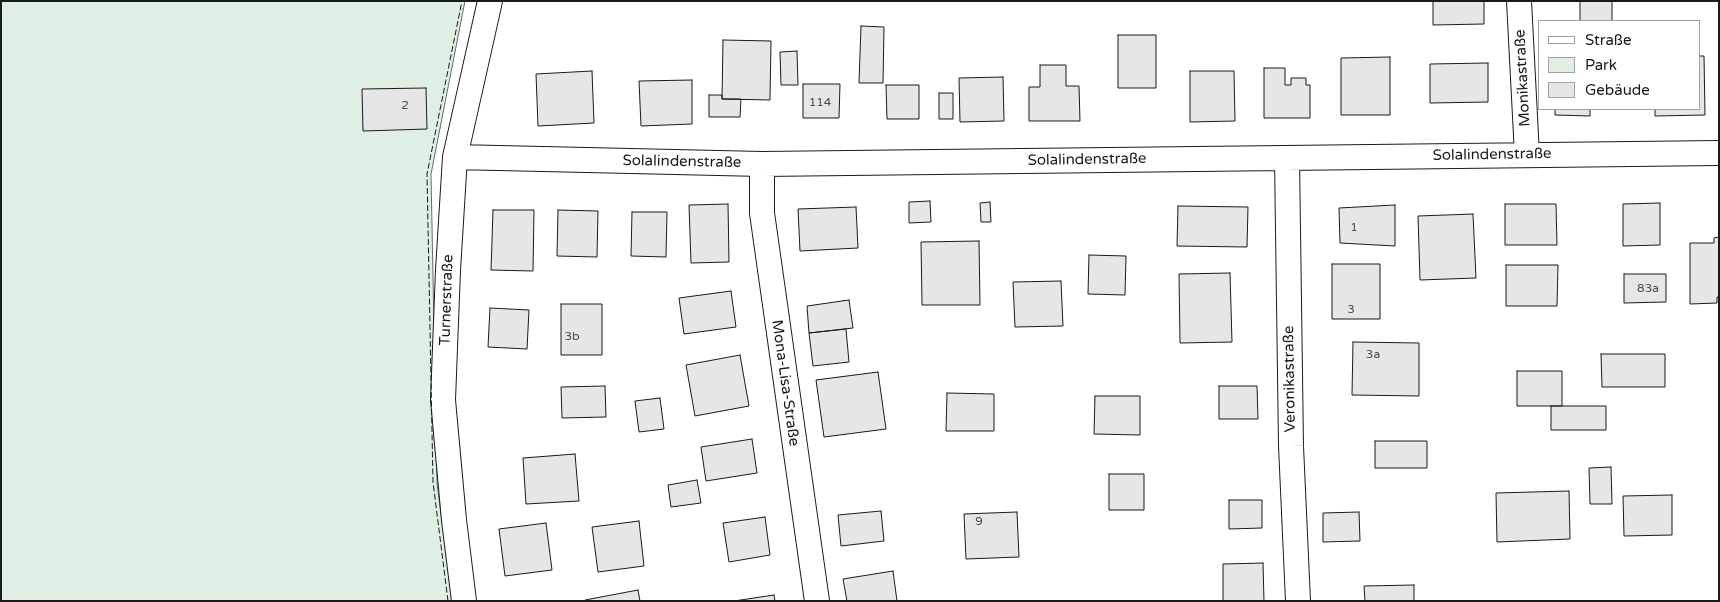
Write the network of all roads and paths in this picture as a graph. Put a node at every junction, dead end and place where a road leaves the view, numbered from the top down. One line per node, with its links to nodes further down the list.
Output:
1 (490, 1): 5 (street, Turnerstraße)
2 (1519, 1): 4 (street, Monikastraße)
3 (1719, 153): 4 (street, Solalindenstraße)
4 (1527, 155): 6 (street, Solalindenstraße)
5 (455, 157): 7 (street, Solalindenstraße); 8 (street, Turnerstraße)
6 (1287, 158): 7 (street, Solalindenstraße); 10 (street, Veronikastraße)
7 (762, 164): 9 (street, Mona-Lisa-Straße)
8 (464, 601)
9 (817, 601)
10 (1298, 601)

